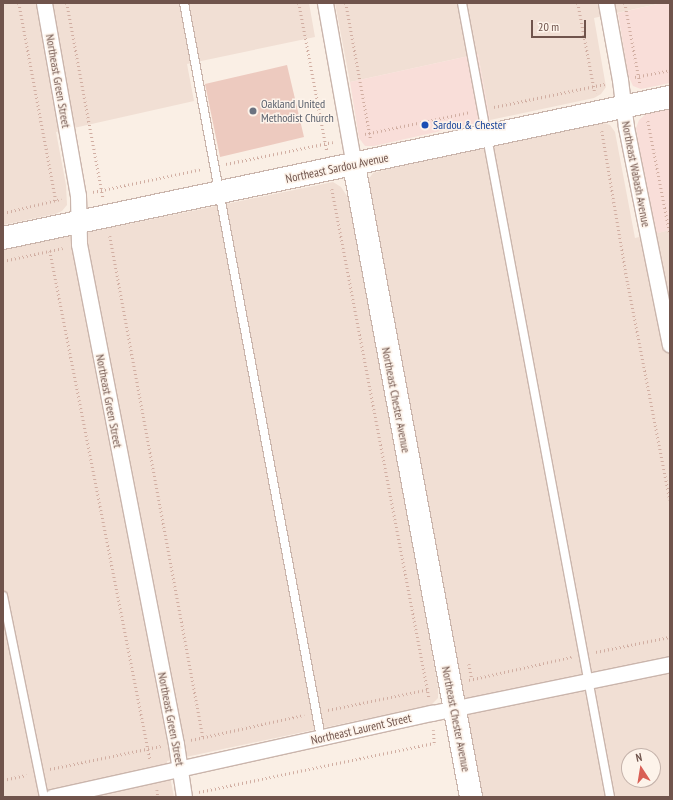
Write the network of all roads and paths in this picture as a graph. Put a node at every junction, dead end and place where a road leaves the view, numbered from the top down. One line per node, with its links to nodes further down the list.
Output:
1 (19, 3): 18 (path)
2 (44, 3): 20 (street, Northeast Green Street)
3 (67, 3): 19 (path)
4 (184, 3): 17 (lane)
5 (299, 3): 16 (path)
6 (325, 3): 15 (street, Northeast Chester Avenue)
7 (462, 3): 14 (lane)
8 (578, 3): 13 (path)
9 (606, 3): 12 (street, Northeast Wabash Avenue)
10 (625, 3): 12 (path)
11 (670, 96): 12 (main road, Northeast Sardou Avenue)
12 (634, 104): 13 (main road, Northeast Sardou Avenue); 21 (path); 24 (street, Northeast Wabash Avenue)
13 (598, 112): 14 (main road, Northeast Sardou Avenue); 25 (path)
14 (487, 136): 15 (main road, Northeast Sardou Avenue); 28 (lane)
15 (354, 164): 16 (main road, Northeast Sardou Avenue); 31 (main road, Northeast Chester Avenue)
16 (330, 169): 17 (main road, Northeast Sardou Avenue); 32 (path)
17 (219, 193): 19 (main road, Northeast Sardou Avenue); 34 (lane)
18 (56, 201)
19 (106, 217): 20 (main road, Northeast Sardou Avenue); 36 (path)
20 (79, 222): 22 (main road, Northeast Sardou Avenue); 38 (street, Northeast Green Street)
21 (670, 234)
22 (3, 238)
23 (50, 251): 39 (path)
24 (670, 345)
25 (670, 500)
26 (3, 596): 41 (lane)
27 (670, 637): 28 (path)
28 (583, 654): 30 (lane); 31 (path)
29 (670, 664): 30 (street, Northeast Laurent Street)
30 (588, 681): 33 (street, Northeast Laurent Street); 49 (lane)
31 (450, 684): 32 (path); 33 (main road, Northeast Chester Avenue)
32 (428, 689): 34 (path); 35 (path)
33 (455, 710): 35 (street, Northeast Laurent Street); 48 (main road, Northeast Chester Avenue)
34 (316, 712): 36 (path); 37 (lane)
35 (432, 713): 37 (street, Northeast Laurent Street); 44 (path)
36 (203, 737): 38 (path)
37 (321, 738): 40 (street, Northeast Laurent Street)
38 (176, 744): 39 (path); 40 (street, Northeast Green Street)
39 (148, 749): 41 (path); 42 (path)
40 (180, 769): 42 (street, Northeast Laurent Street); 44 (street, Northeast Green Street)
41 (39, 772): 43 (path); 45 (lane)
42 (154, 775): 46 (street, Northeast Laurent Street); 47 (path)
43 (3, 780)
44 (184, 796)
45 (44, 797)
46 (52, 797)
47 (158, 797)
48 (472, 797)
49 (610, 797)

